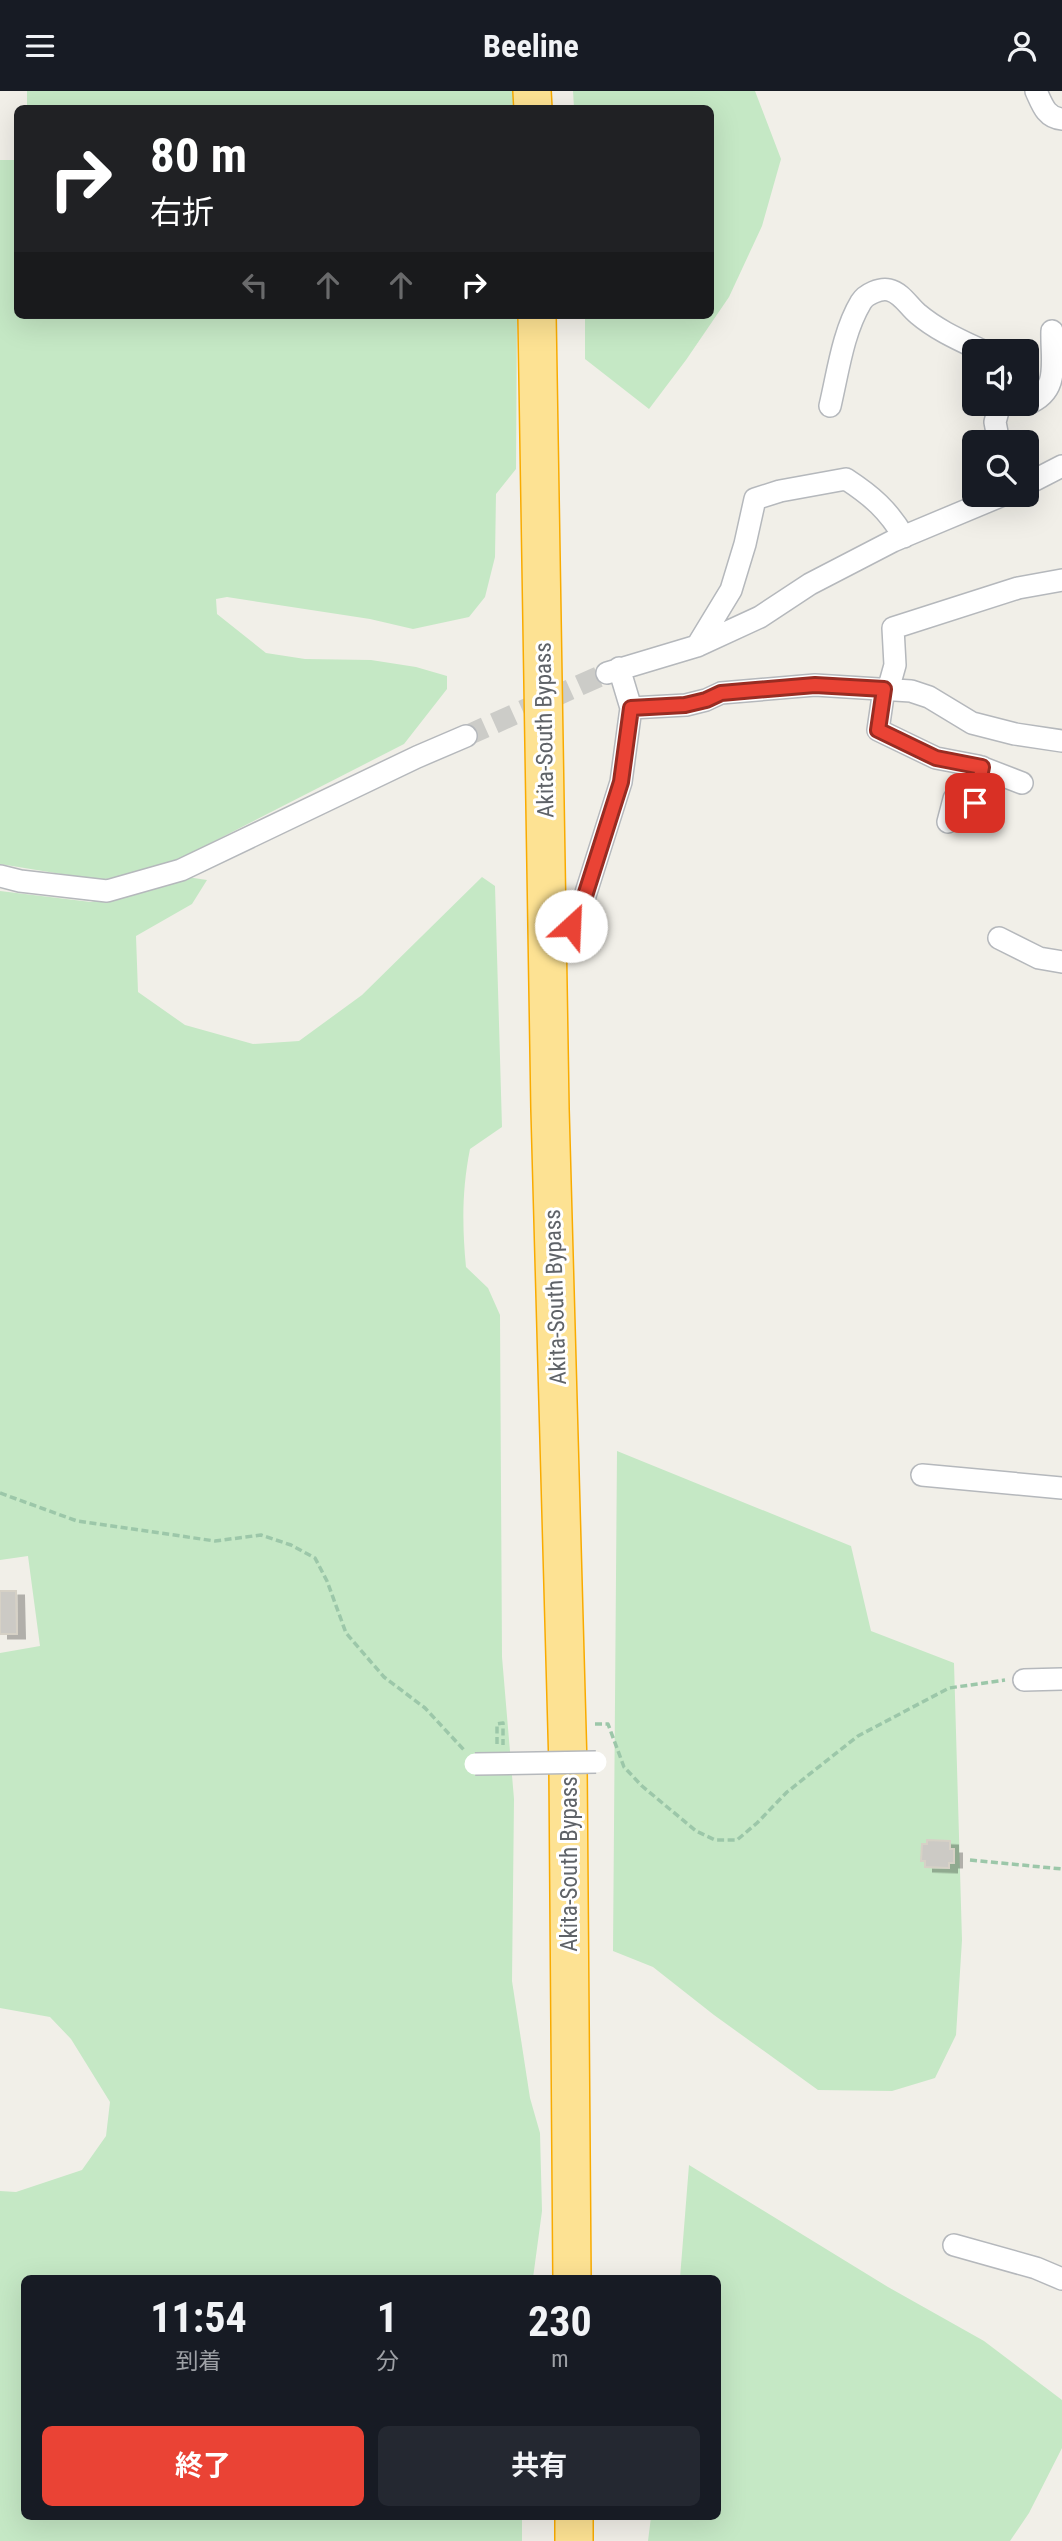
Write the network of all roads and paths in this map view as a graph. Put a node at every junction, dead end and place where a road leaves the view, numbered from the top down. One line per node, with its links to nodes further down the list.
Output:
1 (1036, 91): 2 (street)
2 (1062, 119)
3 (537, 319): 37 (highway, Akita-South Bypass)
4 (1052, 331): 6 (street)
5 (962, 341): 7 (street)
6 (1039, 398)
7 (830, 406)
8 (1062, 466): 9 (street)
9 (1039, 478)
10 (975, 507): 11 (street)
11 (904, 537): 13 (street); 13 (street)
12 (1062, 580): 14 (street)
13 (697, 646): 15 (street)
14 (886, 690): 15 (street); 17 (street); 18 (street)
15 (631, 708): 22 (street)
16 (466, 736): 21 (street)
17 (1062, 741)
18 (982, 767): 19 (street); 20 (street)
19 (1022, 783)
20 (948, 822)
21 (0, 876)
22 (571, 926)
23 (999, 938): 24 (street)
24 (1062, 962)
25 (922, 1475): 26 (street)
26 (1062, 1488)
27 (0, 1493): 33 (path)
28 (1062, 1679): 29 (street)
29 (1024, 1681): 30 (path)
30 (595, 1724)
31 (500, 1759): 31 (path); 32 (street, bridge); 33 (street, bridge)
32 (596, 1762)
33 (475, 1764)
34 (970, 1860): 35 (path)
35 (1062, 1869)
36 (954, 2245): 38 (street)
37 (572, 2275)
38 (1062, 2279)
39 (574, 2520): 40 (highway)
40 (575, 2541)

